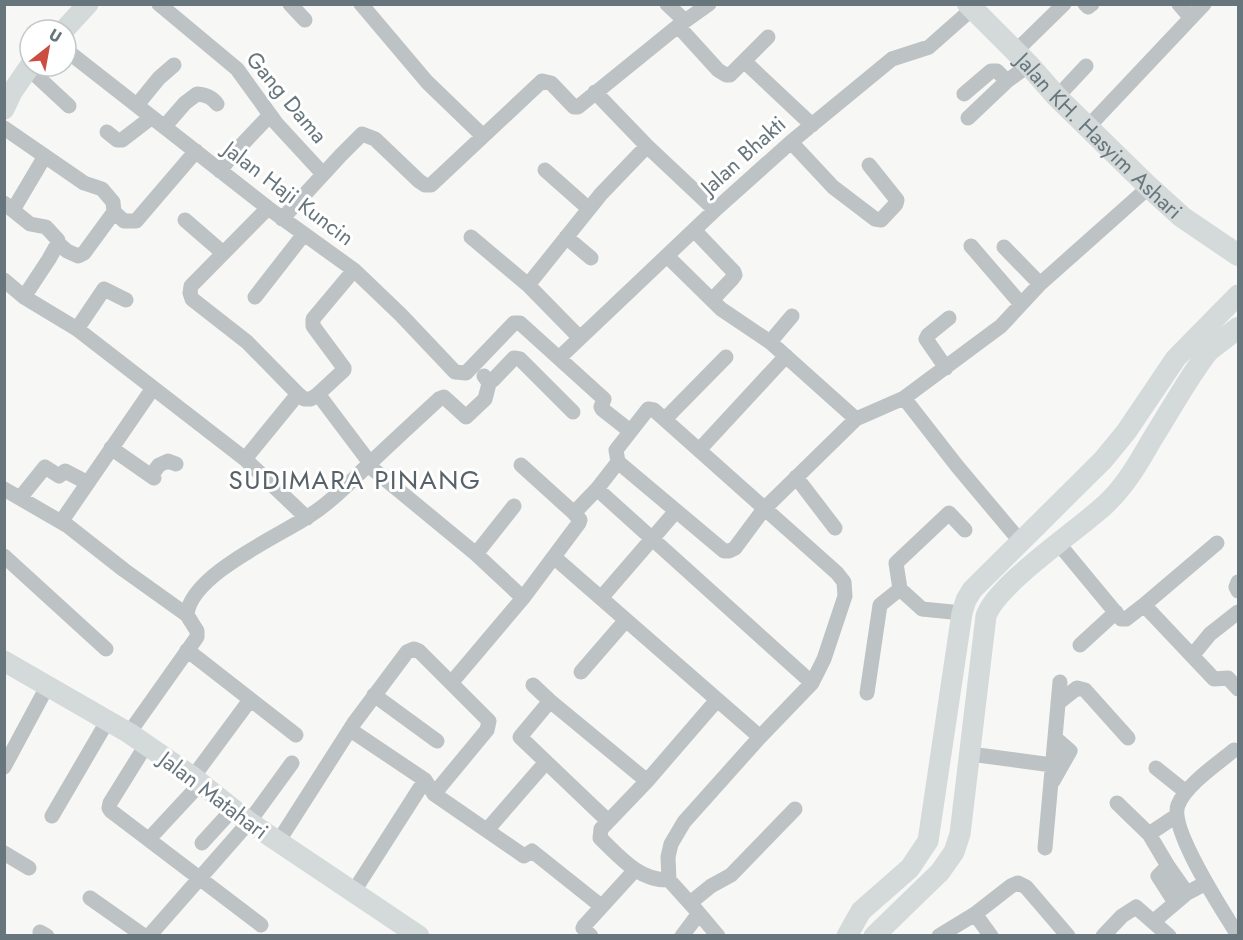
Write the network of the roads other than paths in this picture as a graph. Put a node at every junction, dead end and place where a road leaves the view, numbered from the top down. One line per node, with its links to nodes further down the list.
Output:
1 (87, 4): 13 (main road)
2 (159, 4): 33 (street, Gang Dama)
3 (290, 4): 15 (street)
4 (667, 4): 16 (street)
5 (709, 4): 16 (street)
6 (1064, 4): 19 (street)
7 (1085, 4): 8 (street)
8 (1092, 4)
9 (1179, 4): 14 (street)
10 (1204, 4): 14 (street)
11 (366, 6): 40 (street)
12 (970, 6): 19 (main road, Jalan KH. Hasyim Ashari); 36 (street, Jalan Bhakti)
13 (75, 18)
14 (1191, 18): 37 (street)
15 (305, 20)
16 (682, 23): 20 (street); 26 (street)
17 (768, 37): 20 (street)
18 (78, 59): 30 (street, Jalan Haji Kuncin)
19 (1022, 59): 25 (street); 29 (main road, Jalan KH. Hasyim Ashari)
20 (744, 61): 36 (street)
21 (174, 65): 30 (street)
22 (1086, 66): 29 (street)
23 (21, 78): 28 (main road)
24 (40, 78): 32 (street)
25 (1007, 81): 27 (street); 34 (street)
26 (595, 92): 40 (street); 42 (street)
27 (964, 94)
28 (7, 96)
29 (1057, 97): 37 (main road, Jalan KH. Hasyim Ashari)
30 (137, 105): 35 (street, Jalan Haji Kuncin)
31 (217, 105): 35 (street)
32 (69, 106)
33 (270, 115): 47 (street); 48 (street, Gang Dama)
34 (968, 118)
35 (158, 122): 39 (street); 43 (street, Jalan Haji Kuncin)
36 (812, 125): 41 (street, Jalan Bhakti)
37 (1088, 127): 49 (main road, Jalan KH. Hasyim Ashari)
38 (4, 128): 44 (street)
39 (107, 132)
40 (483, 136): 48 (street)
41 (791, 142): 45 (street); 53 (street, Jalan Bhakti)
42 (648, 146): 52 (street); 53 (street)
43 (196, 151): 47 (street, Jalan Haji Kuncin); 54 (street)
44 (45, 156): 50 (street); 54 (street)
45 (869, 165)
46 (545, 170): 52 (street)
47 (220, 171): 51 (street, Jalan Haji Kuncin)
48 (323, 174): 55 (street)
49 (1149, 187): 65 (main road, Jalan KH. Hasyim Ashari); 70 (street)
50 (9, 207): 61 (street)
51 (268, 208): 55 (street, Jalan Haji Kuncin); 64 (street)
52 (589, 209): 60 (street)
53 (715, 210): 57 (street, Jalan Bhakti)
54 (114, 212): 61 (street)
55 (282, 219): 58 (street, Jalan Haji Kuncin)
56 (185, 220): 64 (street)
57 (694, 230): 66 (street, Jalan Bhakti); 76 (street)
58 (304, 234): 68 (street, Jalan Haji Kuncin); 74 (street)
59 (471, 237): 71 (street)
60 (566, 237): 67 (street); 71 (street)
61 (58, 243): 73 (street)
62 (971, 246): 77 (street)
63 (1004, 247): 70 (street)
64 (223, 253): 93 (street)
65 (1239, 255)
66 (667, 256): 76 (street); 83 (street, Jalan Bhakti)
67 (591, 258)
68 (354, 270): 89 (street, Jalan Haji Kuncin); 94 (street)
69 (4, 279): 73 (street)
70 (1040, 284): 77 (street)
71 (528, 285): 83 (street)
72 (1239, 295): 103 (main road)
73 (24, 297): 82 (street)
74 (255, 297)
75 (126, 300): 82 (street)
76 (711, 300): 84 (street)
77 (1022, 304): 90 (street)
78 (1239, 315): 85 (main road)
79 (792, 316): 84 (street)
80 (949, 318): 90 (street)
81 (1239, 328): 85 (main road)
82 (77, 329): 92 (street)
83 (580, 338): 88 (street, Jalan Bhakti)
84 (770, 342): 86 (street)
85 (1208, 351): 109 (main road)
86 (786, 356): 98 (street); 101 (street)
87 (726, 357): 97 (street)
88 (559, 358): 89 (street); 99 (street)
89 (474, 365): 91 (street)
90 (945, 368): 95 (street)
91 (490, 380): 96 (street); 106 (street)
92 (153, 388): 100 (street); 102 (street)
93 (298, 394): 94 (street); 102 (street)
94 (318, 394): 106 (street)
95 (904, 398): 98 (street); 125 (street)
96 (573, 412)
97 (665, 419): 99 (street); 101 (street)
98 (856, 419): 108 (street)
99 (630, 431): 104 (street)
100 (111, 448): 105 (street); 111 (street)
101 (700, 449): 117 (street)
102 (245, 459): 120 (street)
103 (1103, 460): 109 (main road); 110 (main road)
104 (618, 462): 113 (street); 118 (street)
105 (176, 464)
106 (369, 464): 120 (street); 128 (street)
107 (521, 465): 119 (street)
108 (796, 477): 117 (street); 122 (street)
109 (1129, 479): 115 (main road)
110 (1083, 480): 115 (main road); 125 (main road)
111 (88, 483): 114 (street); 121 (street)
112 (4, 489): 114 (street)
113 (597, 489): 119 (street); 124 (street)
114 (20, 498): 121 (street)
115 (1106, 504): 126 (main road)
116 (514, 506): 128 (street)
117 (764, 509): 118 (street); 148 (street)
118 (676, 511): 124 (street)
119 (574, 513): 130 (street)
120 (307, 518): 138 (street)
121 (61, 522): 138 (street)
122 (835, 528)
123 (965, 530): 131 (street)
124 (651, 540): 133 (street); 148 (street)
125 (1020, 541): 137 (main road)
126 (1058, 543): 135 (street); 168 (main road)
127 (1217, 543): 134 (street)
128 (476, 554): 132 (street)
129 (4, 556): 141 (street)
130 (555, 558): 132 (street); 133 (street)
131 (900, 589): 137 (street); 152 (street)
132 (523, 598): 146 (street)
133 (601, 598): 139 (street)
134 (1144, 605): 135 (street); 143 (street)
135 (1116, 612): 140 (street)
136 (1239, 612): 143 (street)
137 (962, 613): 167 (main road)
138 (187, 615): 142 (street)
139 (626, 620): 145 (street); 155 (street)
140 (1080, 645)
141 (106, 649)
142 (187, 650): 154 (street); 164 (street)
143 (1192, 656): 151 (street)
144 (4, 661): 149 (main road, Jalan Matahari)
145 (581, 672)
146 (452, 682): 153 (street); 179 (street)
147 (1060, 682): 157 (street)
148 (812, 683): 161 (street)
149 (48, 685): 158 (main road, Jalan Matahari); 172 (street)
150 (533, 685): 156 (street)
151 (1239, 689)
152 (867, 693)
153 (374, 695): 159 (street); 165 (street)
154 (250, 700): 160 (street); 174 (street)
155 (717, 700): 161 (street); 176 (street)
156 (550, 701): 169 (street); 176 (street)
157 (1058, 703): 162 (street); 163 (street)
158 (108, 720): 164 (main road, Jalan Matahari); 182 (street)
159 (352, 727): 175 (street); 189 (street)
160 (296, 735)
161 (760, 737): 196 (street)
162 (1054, 738): 171 (street); 177 (street)
163 (1128, 738)
164 (138, 739): 174 (main road, Jalan Matahari); 188 (street)
165 (437, 741)
166 (1234, 750): 178 (street)
167 (942, 751): 168 (main road); 213 (main road)
168 (969, 754): 171 (street); 214 (main road)
169 (546, 762): 185 (street); 186 (street)
170 (292, 763): 183 (street)
171 (1052, 765): 177 (street)
172 (4, 767)
173 (1156, 768): 178 (street)
174 (197, 780): 183 (main road, Jalan Matahari); 188 (street)
175 (425, 780): 179 (street); 198 (street)
176 (647, 781): 185 (street)
177 (1050, 784): 191 (street)
178 (1186, 792): 184 (street)
179 (434, 794): 186 (street)
180 (1117, 803): 187 (street)
181 (795, 809): 202 (street)
182 (52, 816)
183 (241, 816): 189 (main road, Jalan Matahari); 190 (street); 195 (street)
184 (1176, 816): 187 (street); 197 (street)
185 (608, 821): 194 (street)
186 (487, 830): 201 (street)
187 (1149, 834): 199 (street)
188 (149, 839): 195 (street)
189 (278, 842): 198 (main road, Jalan Matahari)
190 (202, 843)
191 (1045, 848)
192 (4, 853): 193 (street)
193 (29, 868)
194 (634, 870): 196 (street); 201 (street)
195 (198, 879): 205 (street); 208 (street)
196 (669, 880): 202 (street)
197 (1206, 882): 199 (street); 206 (street)
198 (354, 891): 209 (main road, Jalan Matahari)
199 (1180, 897): 204 (street)
200 (90, 898): 207 (street)
201 (601, 906): 210 (street)
202 (694, 907): 211 (street); 212 (street)
203 (975, 914): 215 (street); 216 (street); 217 (street)
204 (1154, 921): 218 (street); 219 (street)
205 (261, 925)
206 (1232, 930)
207 (144, 936)
208 (149, 936)
209 (419, 936)
210 (591, 936)
211 (682, 936)
212 (718, 936)
213 (847, 936)
214 (874, 936)
215 (939, 936)
216 (991, 936)
217 (1068, 936)
218 (1103, 936)
219 (1169, 936)

